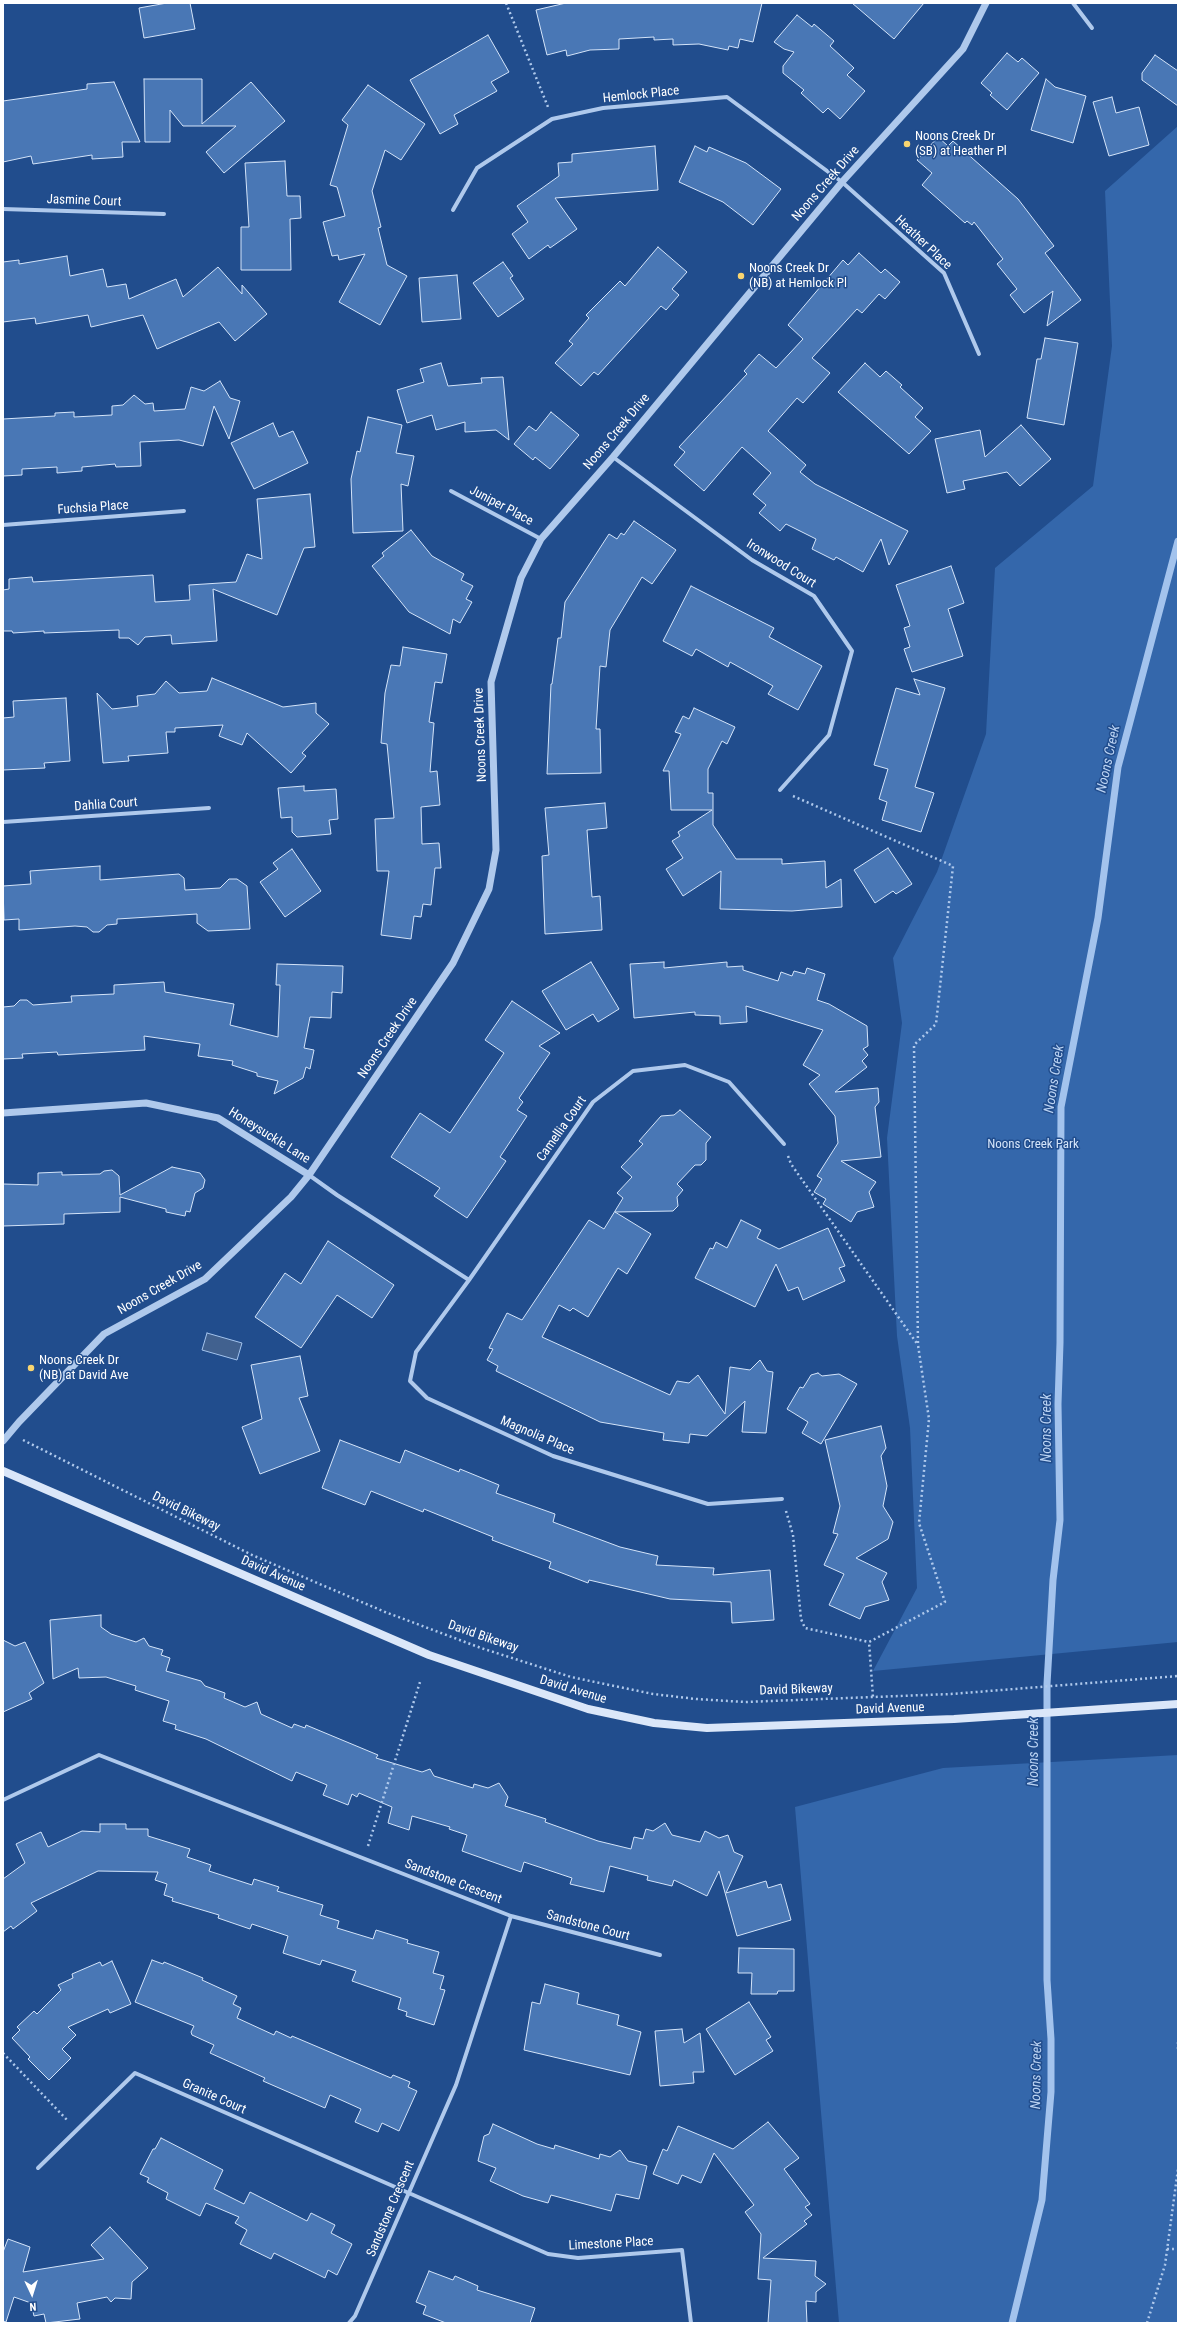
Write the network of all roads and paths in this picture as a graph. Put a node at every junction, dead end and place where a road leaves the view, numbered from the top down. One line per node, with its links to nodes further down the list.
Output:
1 (506, 3): 5 (path)
2 (986, 3): 6 (street, Noons Creek Drive)
3 (1073, 3): 4 (street)
4 (1092, 28)
5 (552, 119): 6 (street, Hemlock Place); 8 (street, Hemlock Place)
6 (842, 182): 10 (street, Heather Place); 11 (street, Noons Creek Drive)
7 (3, 209): 9 (street, Jasmine Court)
8 (453, 210)
9 (164, 214)
10 (979, 354)
11 (613, 457): 15 (street, Noons Creek Drive); 16 (street, Ironwood Court)
12 (451, 491): 15 (street, Juniper Place)
13 (184, 511): 14 (street, Fuchsia Place)
14 (3, 525)
15 (541, 539): 21 (street, Noons Creek Drive)
16 (780, 790): 23 (path)
17 (210, 808): 18 (street, Dahlia Court)
18 (3, 822)
19 (3, 1113): 21 (street, Honeysuckle Lane)
20 (784, 1144): 22 (street, Camellia Court); 23 (path)
21 (309, 1175): 22 (street, Honeysuckle Lane); 24 (street, Noons Creek Drive)
22 (469, 1280): 27 (street, Magnolia Place)
23 (918, 1345): 28 (path)
24 (3, 1441)
25 (44, 1450): 31 (path, David Bikeway)
26 (3, 1471): 32 (main road, David Avenue)
27 (782, 1499): 28 (path)
28 (869, 1642): 31 (path)
29 (1178, 1676): 31 (path, David Bikeway)
30 (420, 1682): 34 (path)
31 (873, 1697)
32 (1178, 1704)
33 (3, 1800): 34 (street, Sandstone Crescent)
34 (364, 1859): 35 (street, Sandstone Crescent)
35 (511, 1916): 36 (street, Sandstone Court); 43 (street, Sandstone Crescent)
36 (660, 1955)
37 (1178, 2042): 38 (path)
38 (1178, 2051)
39 (3, 2053): 40 (path)
40 (68, 2121)
41 (38, 2168): 43 (street, Granite Court)
42 (1178, 2170): 44 (path)
43 (408, 2194): 46 (street, Sandstone Crescent); 47 (street, Limestone Place)
44 (1167, 2249): 45 (path); 48 (path)
45 (1178, 2249)
46 (349, 2323)
47 (691, 2323)
48 (1147, 2323)

